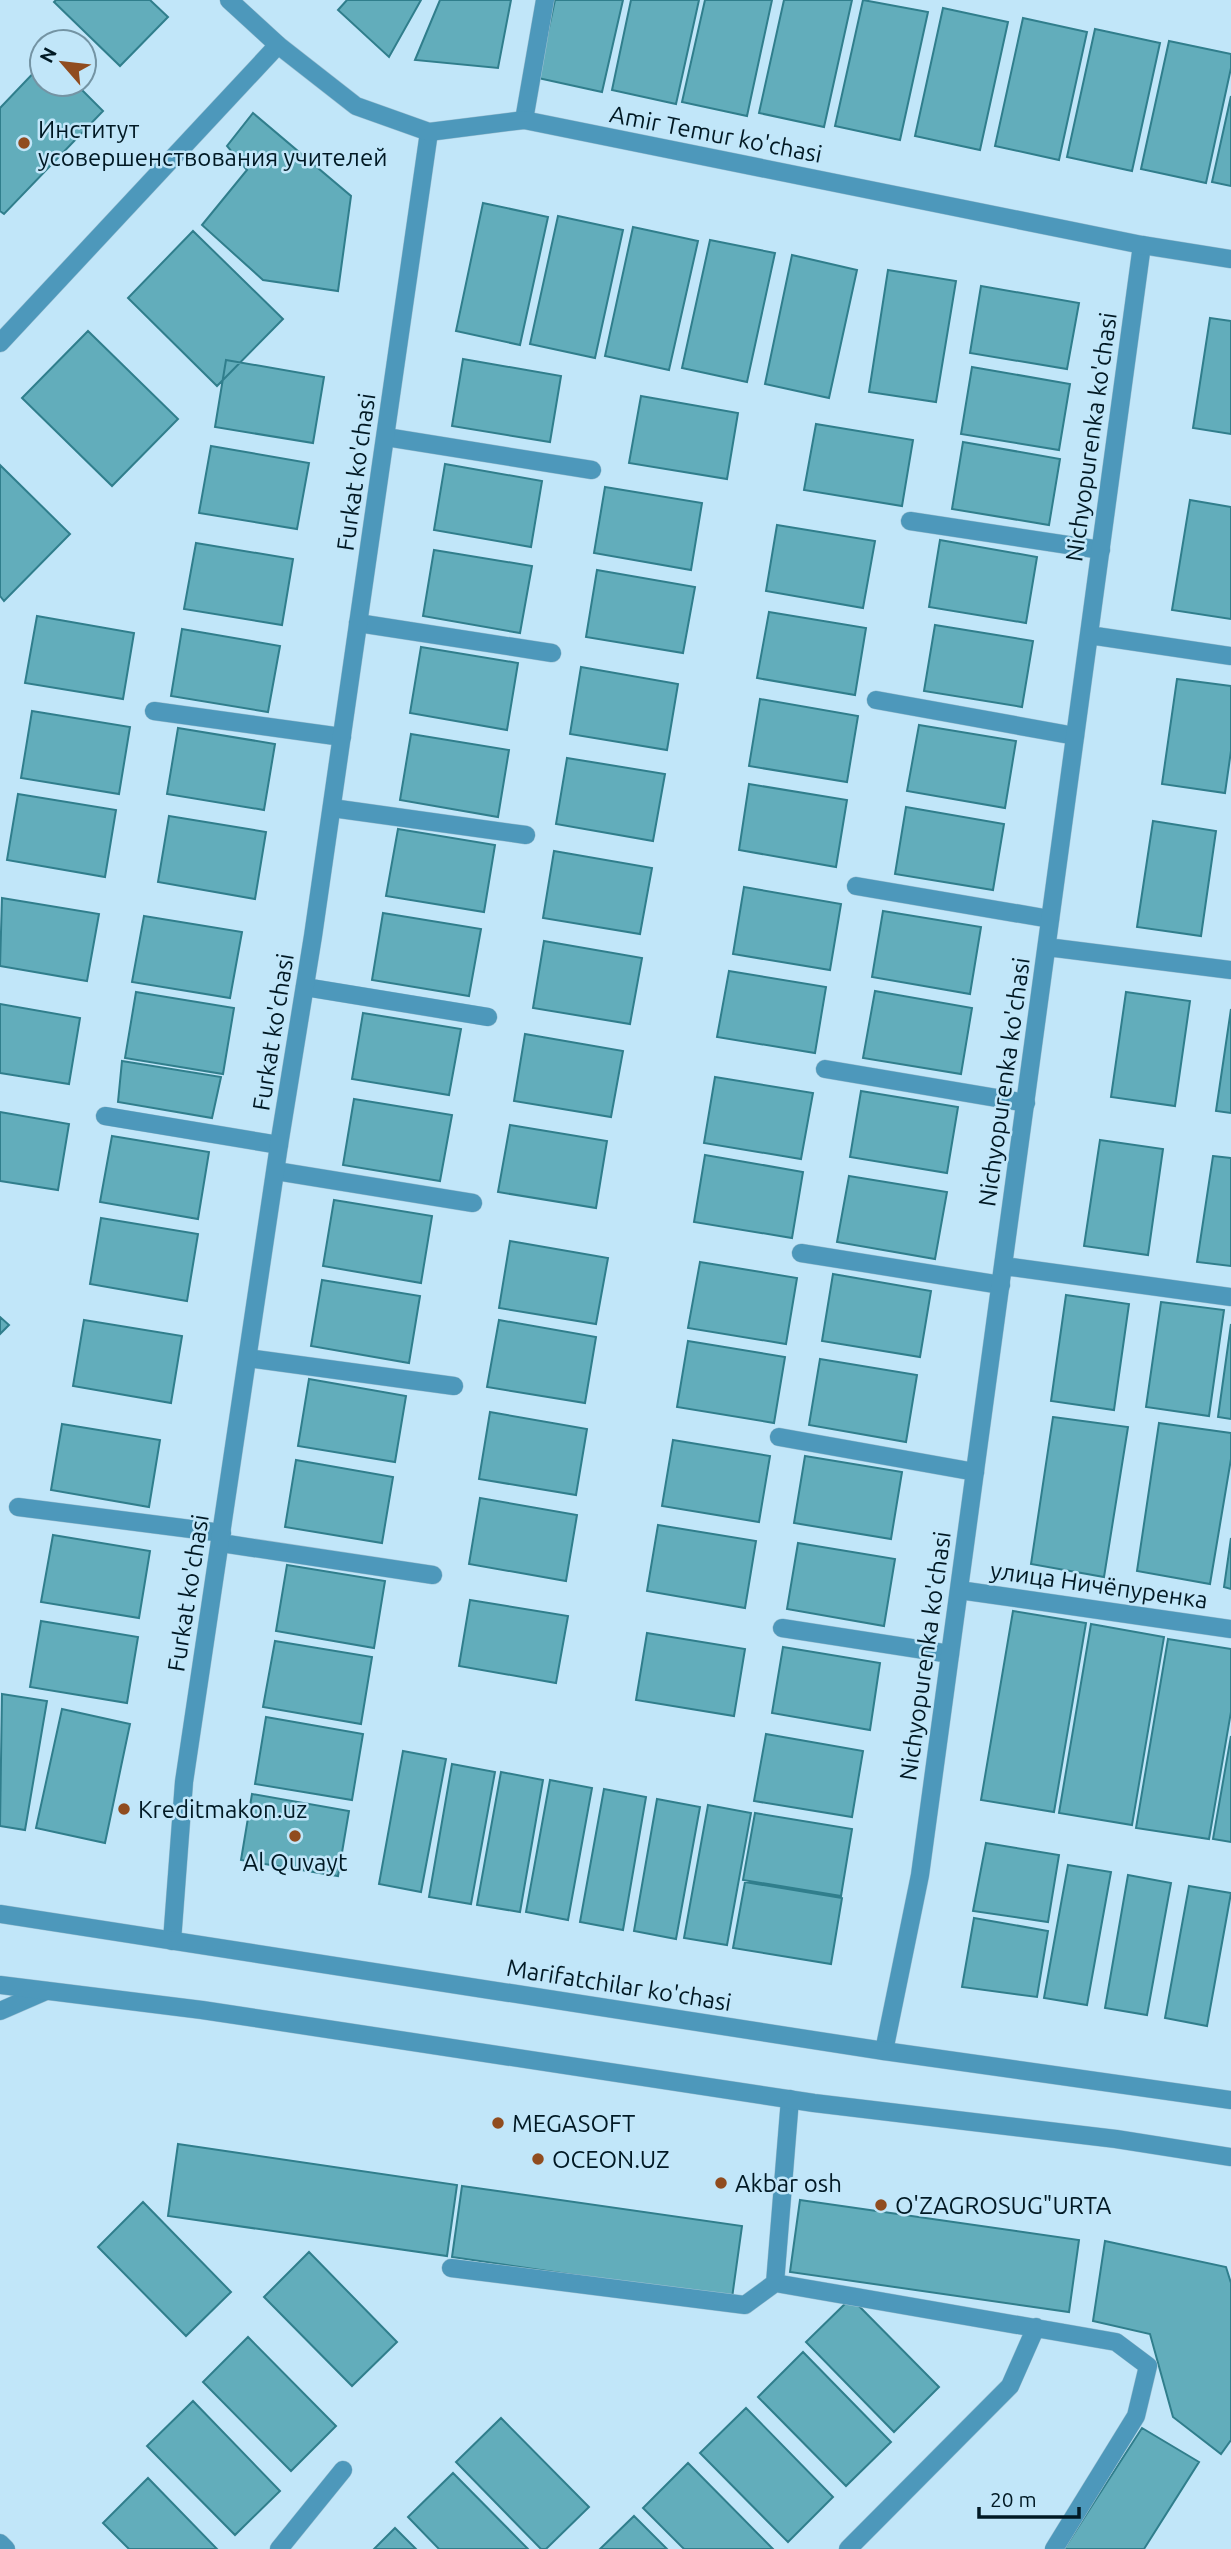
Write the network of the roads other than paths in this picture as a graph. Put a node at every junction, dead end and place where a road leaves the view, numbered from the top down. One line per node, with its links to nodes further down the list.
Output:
1 (229, 0): 3 (street, Amir Temur ko'chasi)
2 (545, 0): 4 (street)
3 (278, 45): 5 (street, Amir Temur ko'chasi); 8 (street)
4 (524, 120): 5 (street, Amir Temur ko'chasi); 6 (street, Amir Temur ko'chasi)
5 (429, 132): 9 (street, Furkat ko'chasi)
6 (1142, 245): 7 (street, Amir Temur ko'chasi); 12 (street, Nichyopurenka ko'chasi)
7 (1231, 259)
8 (0, 343)
9 (386, 437): 10 (street); 13 (street, Furkat ko'chasi)
10 (592, 470)
11 (910, 522): 12 (street)
12 (1101, 550): 14 (street, Nichyopurenka ko'chasi)
13 (358, 623): 15 (street); 20 (street, Furkat ko'chasi)
14 (1089, 635): 16 (street); 19 (street, Nichyopurenka ko'chasi)
15 (552, 653)
16 (1231, 656)
17 (876, 700): 19 (street)
18 (154, 711): 20 (street)
19 (1075, 736): 24 (street, Nichyopurenka ko'chasi)
20 (342, 737): 21 (street, Furkat ko'chasi)
21 (332, 808): 22 (street); 27 (street, Furkat ko'chasi)
22 (526, 835)
23 (856, 887): 24 (street)
24 (1050, 919): 25 (street, Nichyopurenka ko'chasi)
25 (1047, 947): 26 (street, Nichyopurenka ko'chasi); 30 (street, Nichyopurenka ko'chasi)
26 (1231, 971)
27 (305, 987): 28 (street); 32 (street, Furkat ko'chasi)
28 (488, 1017)
29 (825, 1069): 30 (street)
30 (1026, 1103): 36 (street, Nichyopurenka ko'chasi)
31 (106, 1115): 32 (street)
32 (279, 1146): 33 (street, Furkat ko'chasi)
33 (276, 1171): 34 (street); 39 (street, Furkat ko'chasi)
34 (473, 1203)
35 (801, 1253): 37 (street)
36 (1004, 1266): 37 (street, Nichyopurenka ko'chasi); 38 (street)
37 (1001, 1285): 42 (street, Nichyopurenka ko'chasi)
38 (1231, 1297)
39 (248, 1358): 40 (street); 44 (street, Furkat ko'chasi)
40 (454, 1386)
41 (779, 1437): 42 (street)
42 (975, 1472): 46 (street, Nichyopurenka ko'chasi)
43 (18, 1507): 44 (street)
44 (222, 1538): 45 (street); 51 (street, Furkat ko'chasi)
45 (433, 1575)
46 (959, 1590): 48 (street, улица Ничёпуренка); 49 (street, Nichyopurenka ko'chasi)
47 (782, 1628): 49 (street)
48 (1231, 1629)
49 (950, 1654): 55 (street, Nichyopurenka ko'chasi)
50 (0, 1914): 51 (street, Marifatchilar ko'chasi)
51 (172, 1941): 55 (street, Marifatchilar ko'chasi)
52 (0, 1984): 53 (street)
53 (46, 1991): 54 (street); 56 (street)
54 (0, 2011)
55 (884, 2051): 57 (street, Marifatchilar ko'chasi)
56 (790, 2099): 58 (street); 60 (street)
57 (1231, 2099)
58 (1231, 2157)
59 (450, 2267): 60 (street)
60 (775, 2283): 61 (street)
61 (1037, 2327): 66 (street); 67 (street)
62 (343, 2470): 65 (street)
63 (0, 2543): 64 (street)
64 (6, 2549)
65 (279, 2549)
66 (848, 2549)
67 (1054, 2549)

